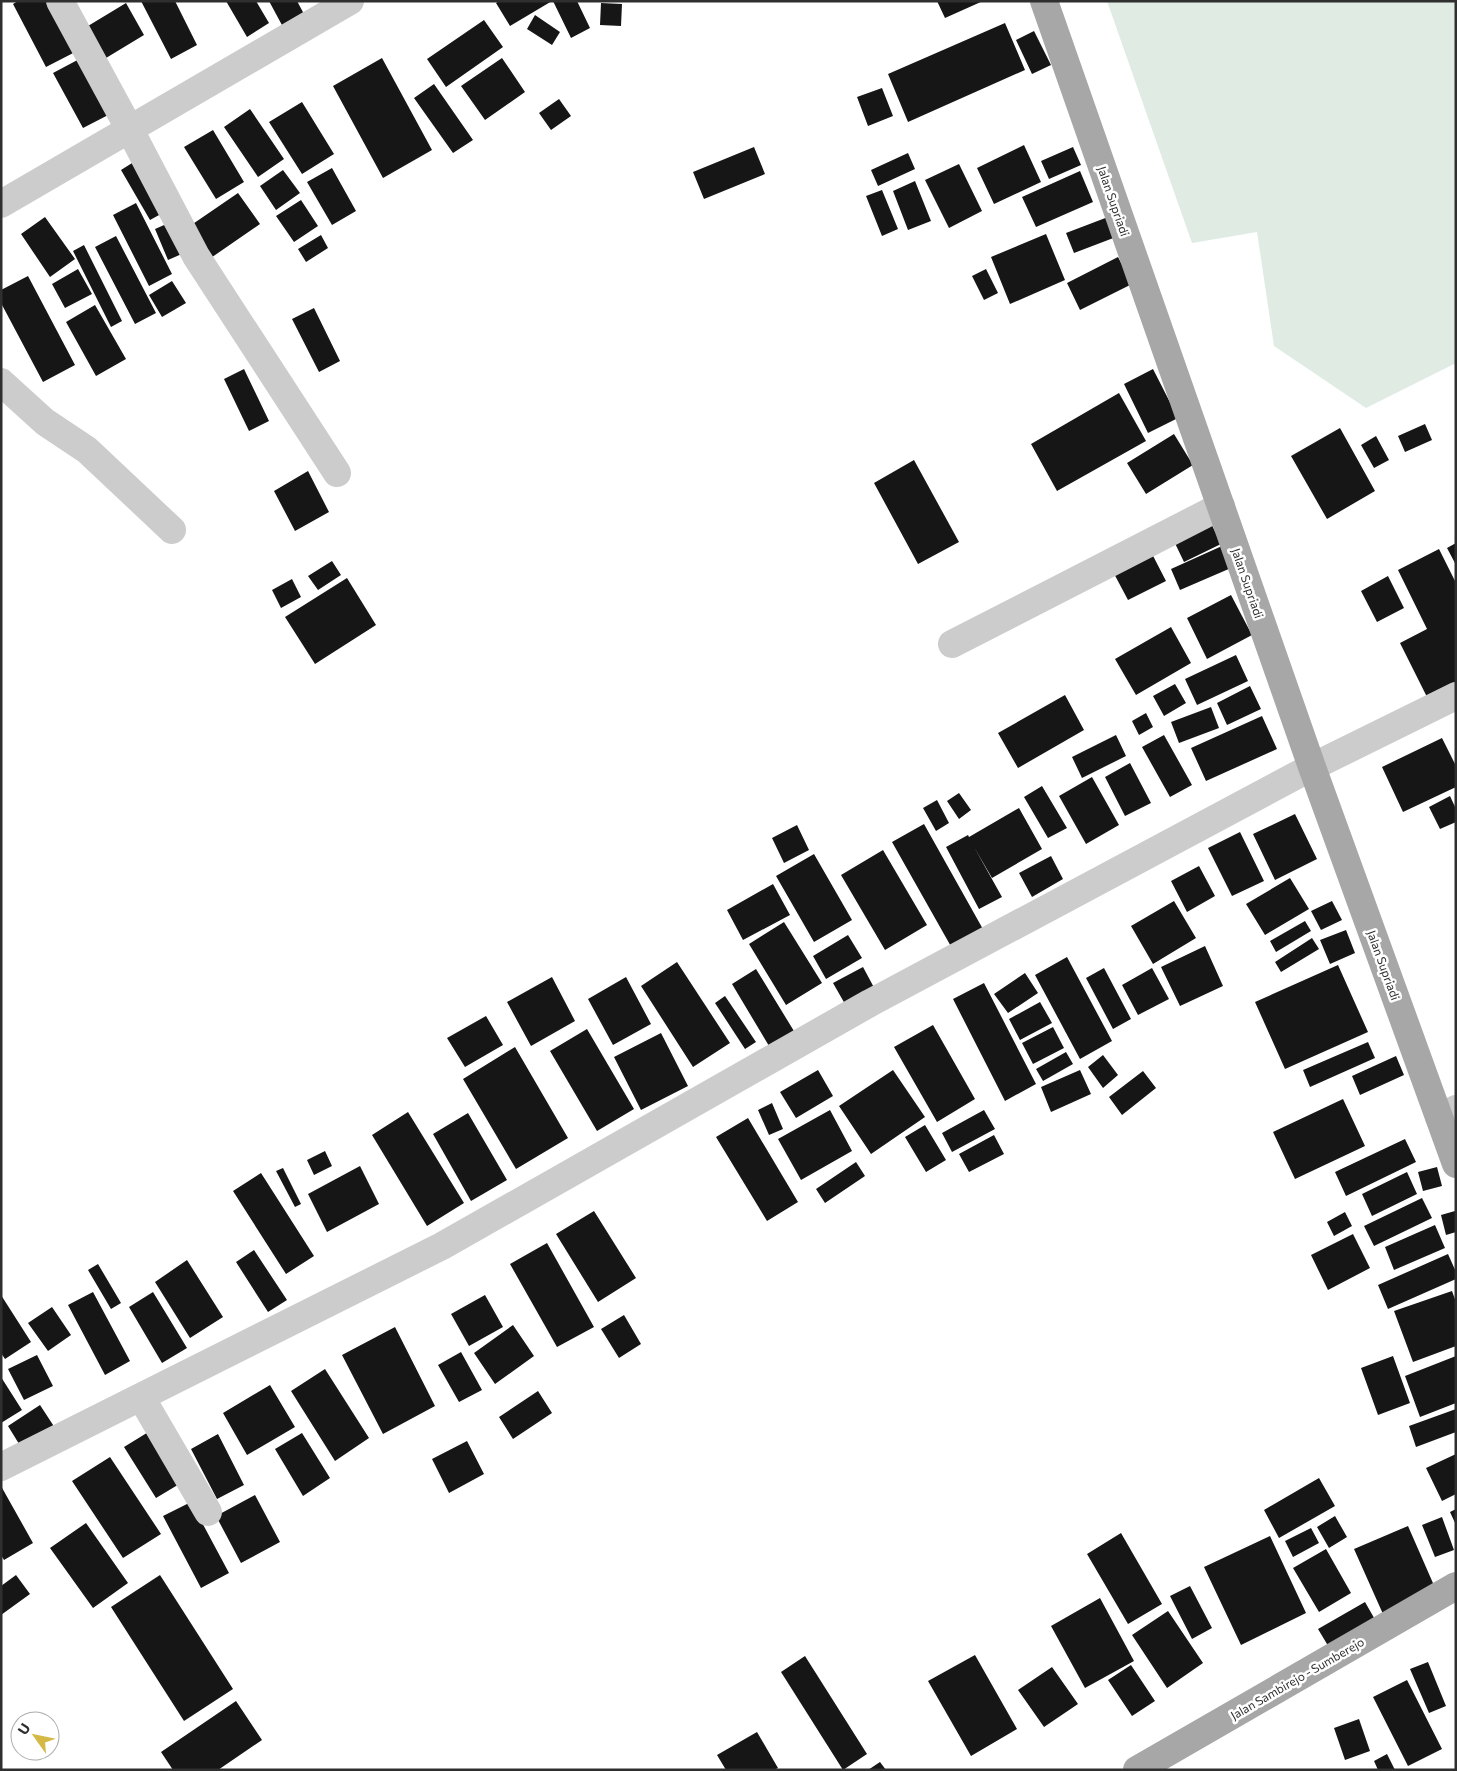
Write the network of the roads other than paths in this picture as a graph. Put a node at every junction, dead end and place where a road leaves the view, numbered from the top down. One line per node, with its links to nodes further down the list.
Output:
1 (60, 1): 4 (street)
2 (350, 1): 4 (street)
3 (1044, 1): 8 (main road, Jalan Supriadi)
4 (130, 130): 5 (street); 7 (street)
5 (1, 204)
6 (1, 382): 9 (street)
7 (336, 473)
8 (1220, 506): 10 (street); 12 (main road, Jalan Supriadi)
9 (172, 530)
10 (952, 644)
11 (1456, 696): 12 (street)
12 (1312, 767): 13 (main road, Jalan Supriadi); 15 (street)
13 (1447, 1113): 14 (main road, Jalan Supriadi)
14 (1456, 1164)
15 (141, 1397): 16 (street); 17 (street)
16 (1, 1467)
17 (208, 1512)
18 (1456, 1586): 19 (main road, Jalan Sambirejo - Sumberejo)
19 (1137, 1770)

